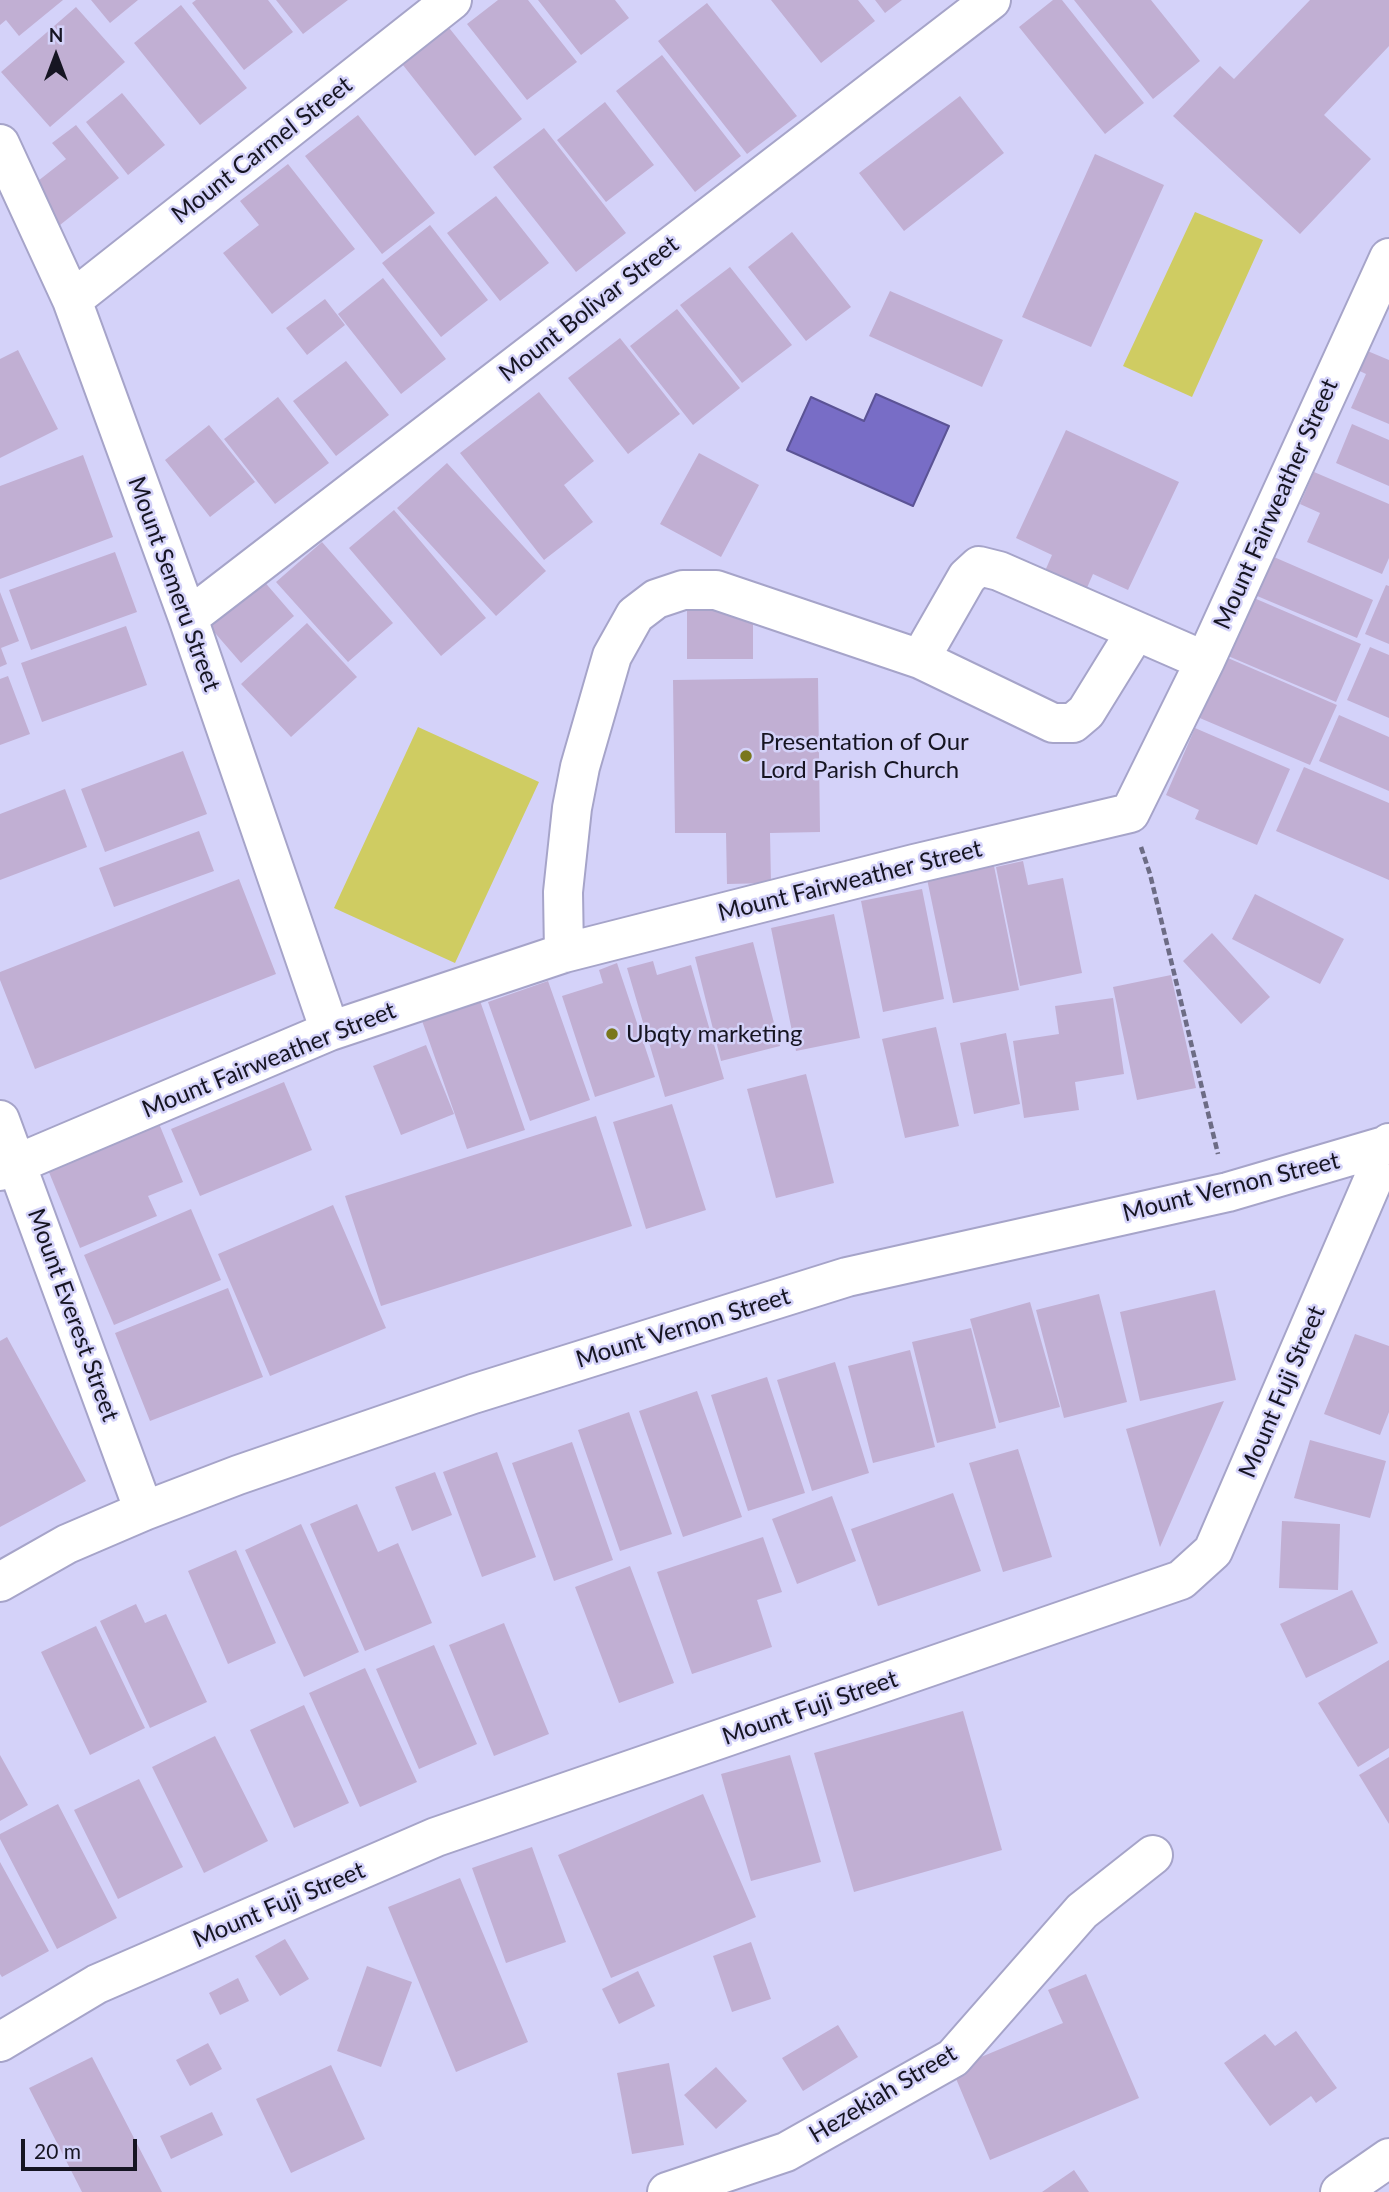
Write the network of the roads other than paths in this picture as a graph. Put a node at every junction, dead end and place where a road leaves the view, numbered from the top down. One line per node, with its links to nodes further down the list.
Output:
1 (452, 0): 5 (street, Mount Carmel Street)
2 (991, 0): 6 (street, Mount Bolivar Street)
3 (0, 144): 5 (street, Mount Semeru Street)
4 (1389, 258): 9 (street, Mount Fairweather Street)
5 (72, 300): 6 (street, Mount Semeru Street)
6 (188, 618): 11 (street, Mount Semeru Street)
7 (1136, 631): 8 (street); 8 (street); 9 (street)
8 (920, 659): 10 (street)
9 (1205, 661): 10 (street, Mount Fairweather Street)
10 (564, 953): 11 (street, Mount Fairweather Street)
11 (330, 1031): 14 (street, Mount Fairweather Street)
12 (0, 1120): 14 (street, Mount Everest Street)
13 (1389, 1144): 15 (street, Mount Vernon Street); 18 (street, Mount Fuji Street)
14 (9, 1167): 15 (street, Mount Everest Street)
15 (144, 1511): 16 (street, Mount Vernon Street)
16 (0, 1582)
17 (1153, 1855): 20 (street, Hezekiah Street)
18 (0, 2042)
19 (1389, 2158): 21 (street)
20 (667, 2192)
21 (1339, 2192)

